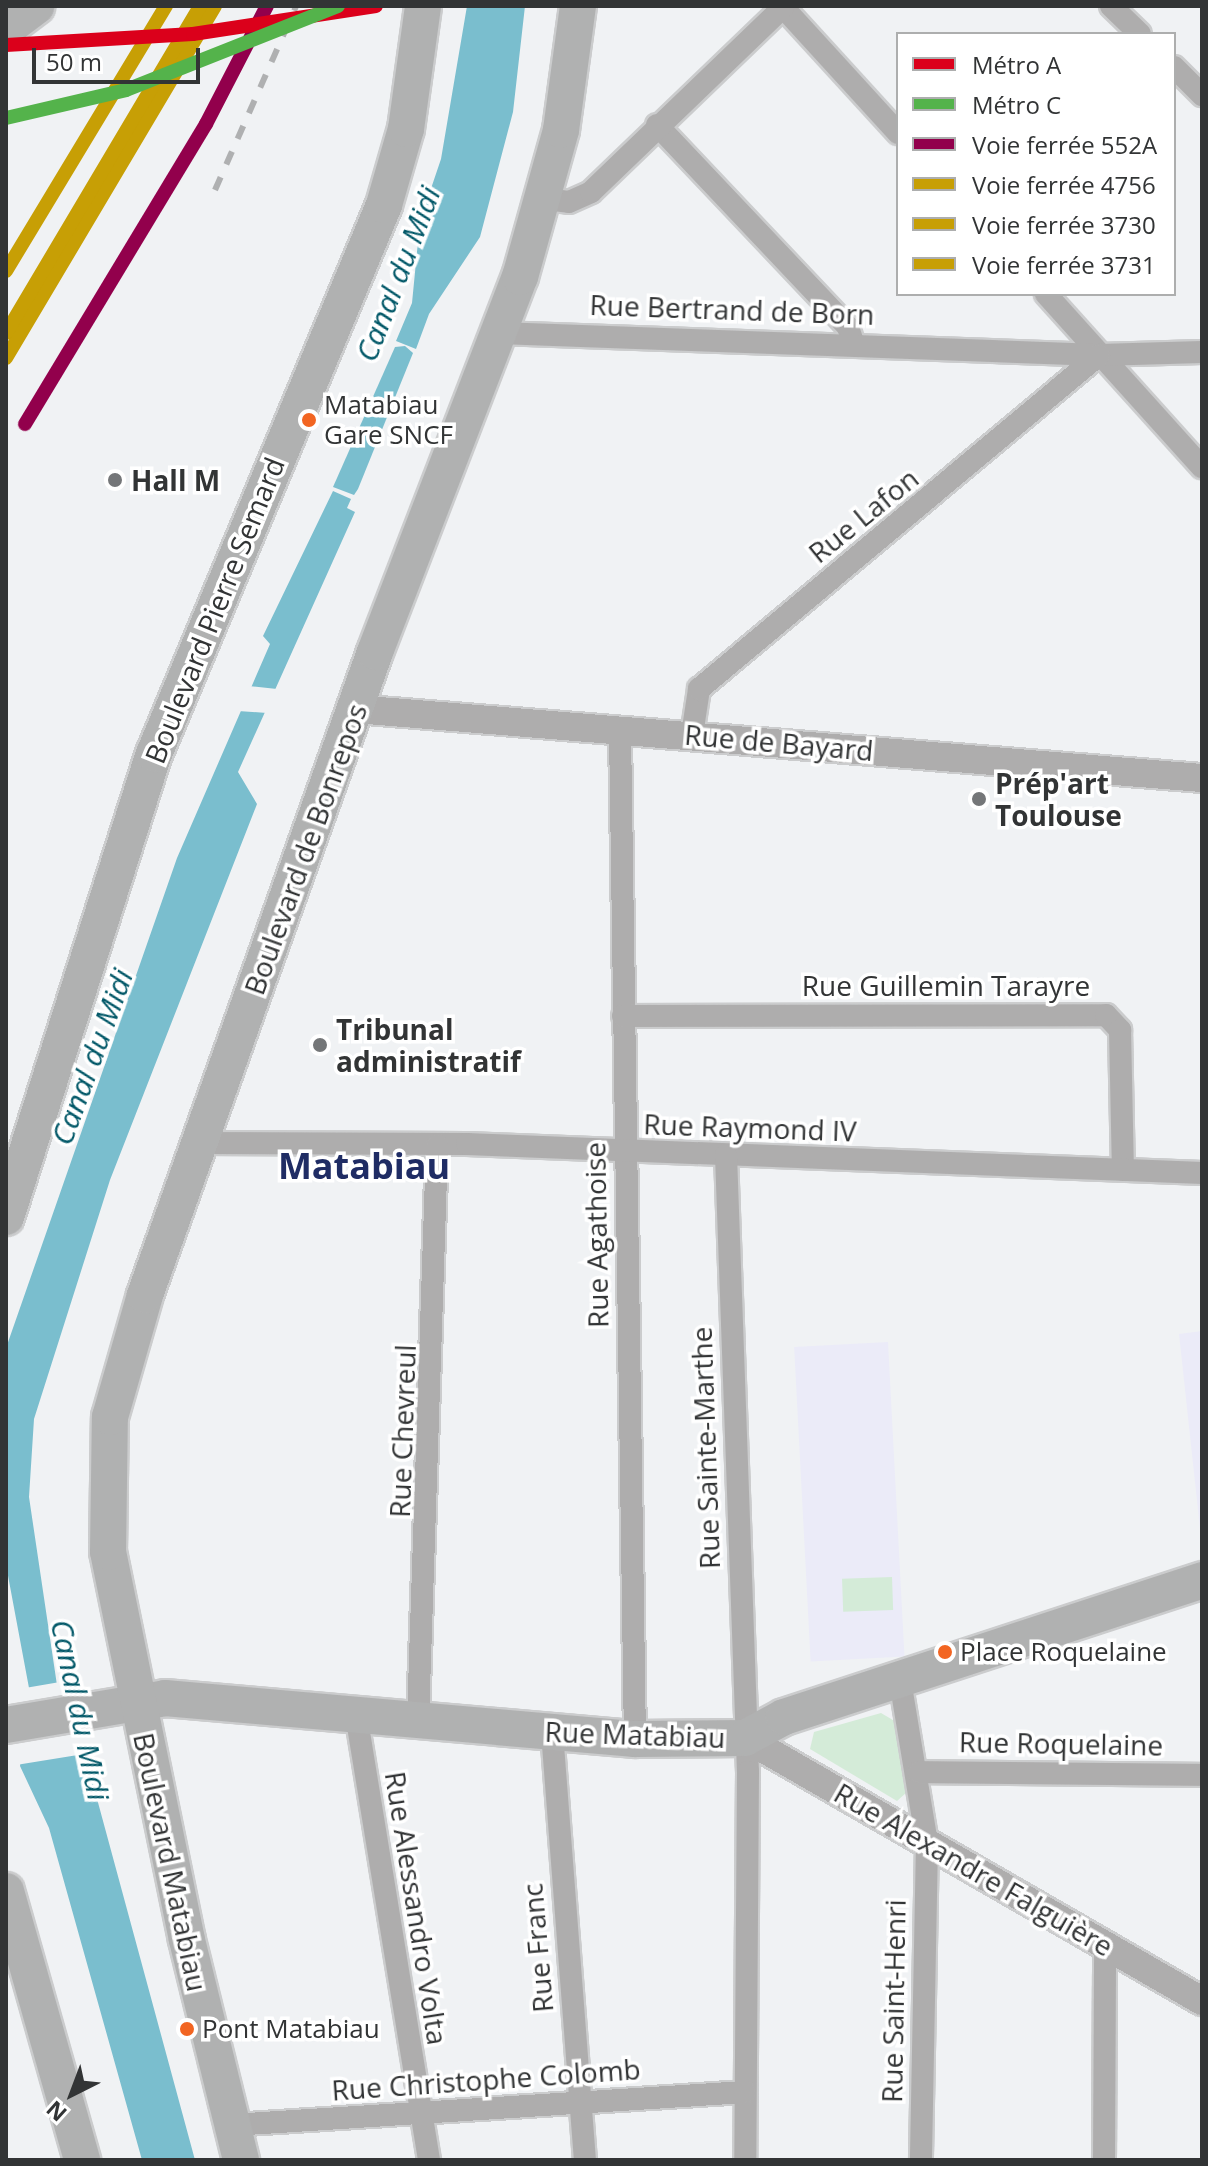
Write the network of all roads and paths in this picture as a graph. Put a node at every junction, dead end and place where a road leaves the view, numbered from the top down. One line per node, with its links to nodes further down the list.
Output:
1 (36, 6): 6 (main road)
2 (423, 6): 30 (main road, Boulevard Pierre Semard)
3 (578, 6): 12 (main road, Boulevard de Bonrepos)
4 (1111, 6): 7 (street)
5 (783, 7): 10 (street); 11 (street)
6 (6, 29)
7 (1138, 32)
8 (1176, 74): 9 (street)
9 (1202, 95)
10 (657, 125): 12 (street); 15 (street)
11 (896, 131)
12 (545, 199): 14 (main road, Boulevard de Bonrepos)
13 (1048, 296): 17 (street)
14 (499, 333): 15 (street, Rue Bertrand de Born); 19 (main road, Boulevard de Bonrepos)
15 (853, 342): 17 (street, Rue Bertrand de Born)
16 (1202, 352): 17 (street, Rue Bertrand de Born)
17 (1099, 355): 18 (street); 21 (street, Rue Lafon)
18 (1202, 467)
19 (355, 709): 20 (street, Rue de Bayard); 24 (main road, Boulevard de Bonrepos)
20 (620, 730): 21 (street, Rue de Bayard); 23 (street, Rue Agathoise)
21 (692, 735): 22 (street, Rue de Bayard)
22 (1202, 778)
23 (623, 1016): 26 (street, Rue Agathoise); 28 (street, Rue Guillemin Tarayre)
24 (199, 1143): 25 (street, Rue Raymond IV); 33 (main road, Boulevard de Bonrepos)
25 (437, 1145): 26 (street, Rue Raymond IV); 35 (street, Rue Chevreul)
26 (625, 1153): 27 (street, Rue Raymond IV); 39 (street, Rue Agathoise)
27 (726, 1155): 28 (street, Rue Raymond IV); 38 (street, Rue Sainte-Marthe)
28 (1123, 1170): 29 (street, Rue Raymond IV)
29 (1202, 1173)
30 (6, 1217)
31 (1202, 1580): 32 (main road, Rue Matabiau)
32 (900, 1680): 38 (main road, Rue Matabiau); 40 (street)
33 (138, 1703): 34 (main road, Rue Matabiau); 36 (main road); 49 (main road, Boulevard Matabiau)
34 (356, 1714): 35 (main road, Rue Matabiau); 48 (street, Rue Alessandro Volta)
35 (418, 1719): 37 (main road, Rue Matabiau)
36 (6, 1725)
37 (552, 1732): 39 (main road, Rue Matabiau); 47 (street, Rue Franc)
38 (745, 1738): 39 (main road, Rue Matabiau); 42 (street, Rue Alexandre Falguière); 46 (street, Rue Sainte-Marthe)
39 (635, 1739)
40 (919, 1772): 41 (street, Rue Roquelaine); 42 (street)
41 (1202, 1775)
42 (927, 1843): 44 (street, Rue Alexandre Falguière); 55 (street, Rue Saint-Henri)
43 (6, 1891): 50 (main road)
44 (1105, 1944): 45 (street, Rue Alexandre Falguière); 56 (street)
45 (1202, 2001)
46 (745, 2092): 47 (street, Rue Christophe Colomb); 54 (street, Rue Sainte-Marthe)
47 (580, 2102): 48 (street, Rue Christophe Colomb); 53 (street, Rue Franc)
48 (421, 2113): 49 (street, Rue Christophe Colomb); 52 (street, Rue Alessandro Volta)
49 (232, 2125): 51 (main road, Boulevard Matabiau)
50 (82, 2160)
51 (241, 2160)
52 (429, 2160)
53 (585, 2160)
54 (745, 2160)
55 (921, 2160)
56 (1104, 2160)

